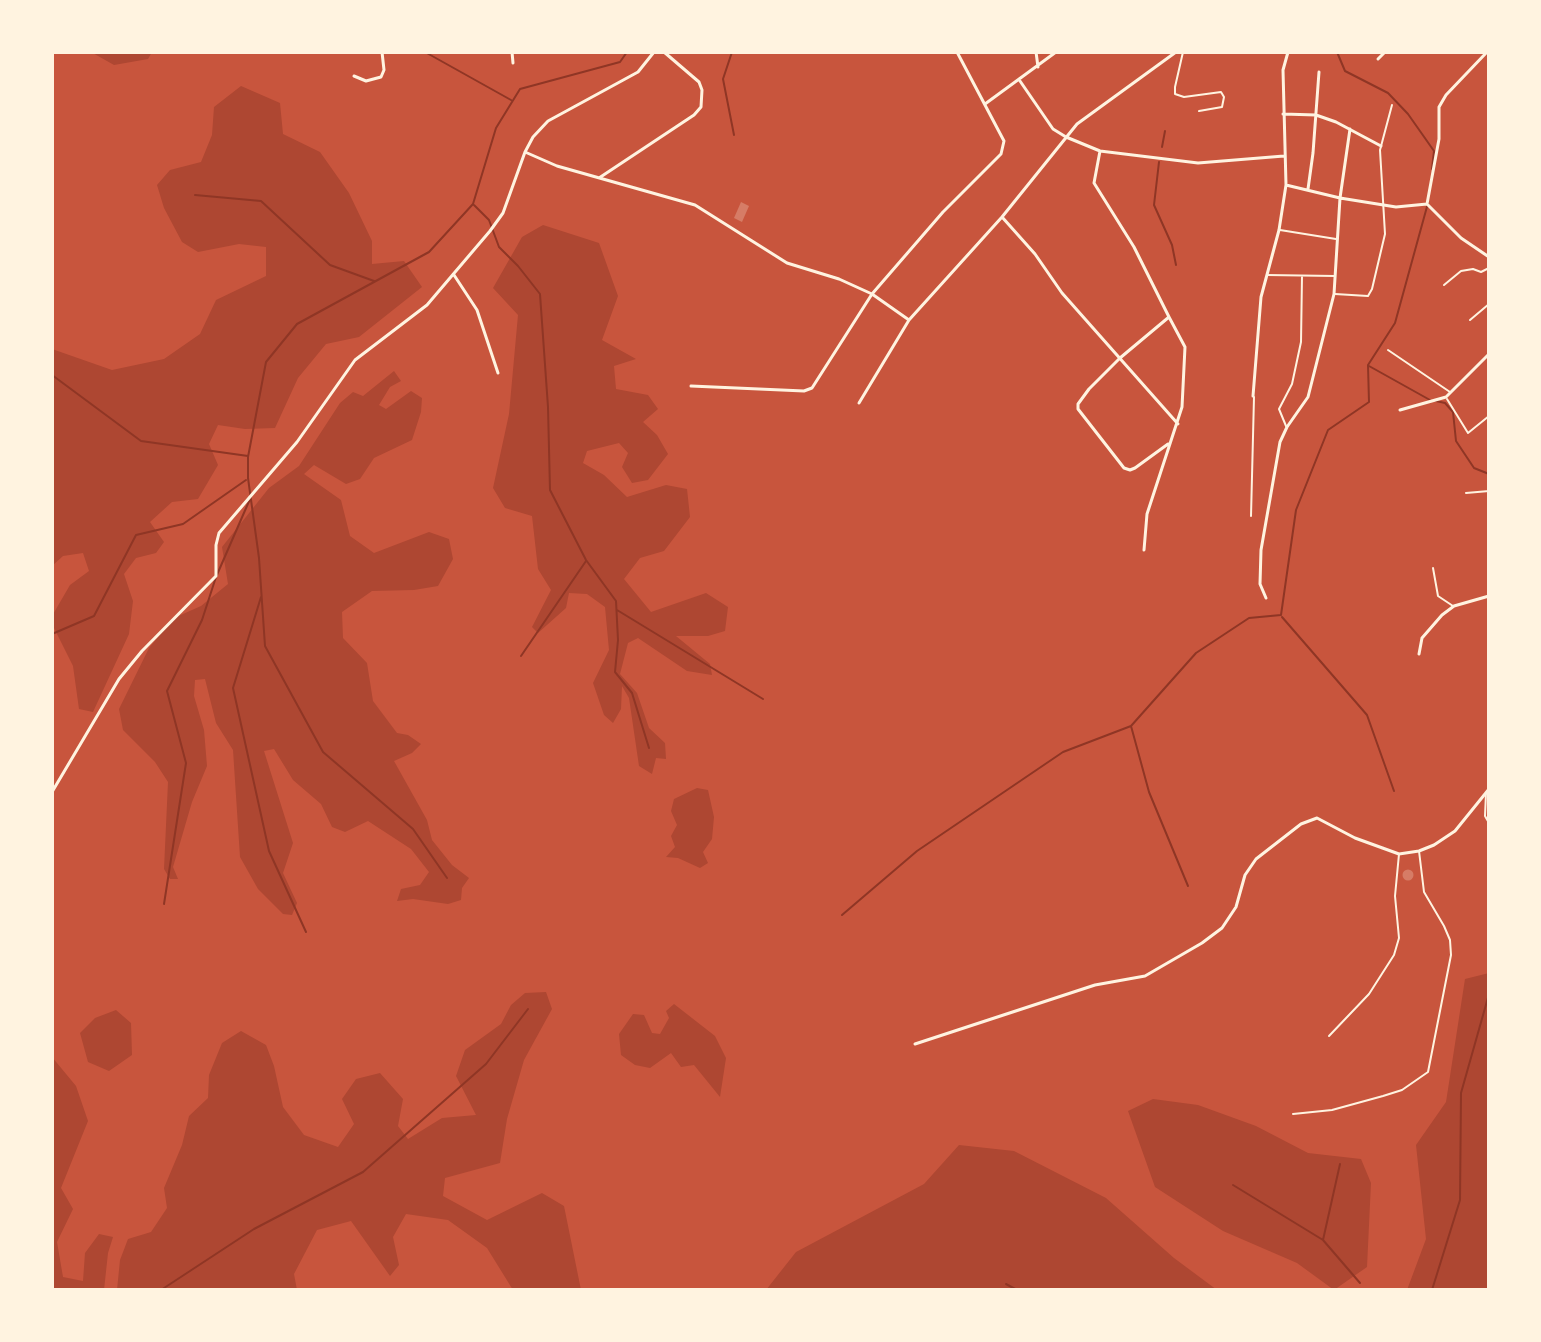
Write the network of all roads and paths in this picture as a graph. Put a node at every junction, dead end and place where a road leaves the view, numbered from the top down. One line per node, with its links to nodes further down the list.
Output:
1 (382, 52): 17 (street)
2 (512, 52): 14 (street)
3 (654, 52): 28 (street)
4 (664, 52): 30 (street)
5 (957, 52): 19 (street)
6 (1036, 52): 15 (street)
7 (1056, 52): 15 (street)
8 (1176, 52): 25 (street)
9 (1183, 52): 21 (lane)
10 (1288, 52): 22 (street)
11 (1385, 52): 13 (street)
12 (1487, 52): 34 (street)
13 (1378, 59)
14 (513, 63)
15 (1038, 67): 18 (street)
16 (1319, 72): 23 (street)
17 (354, 76)
18 (1020, 81): 19 (street); 25 (street)
19 (985, 104): 46 (street)
20 (1392, 105): 26 (lane)
21 (1199, 111)
22 (1283, 114): 23 (street); 29 (street)
23 (1316, 115): 24 (street); 32 (street)
24 (1350, 129): 26 (street); 33 (street)
25 (1066, 137): 27 (street); 36 (street)
26 (1381, 146): 35 (lane)
27 (1100, 151): 29 (street); 49 (street)
28 (525, 152): 30 (street); 41 (street)
29 (1285, 155): 31 (street)
30 (599, 178): 46 (street)
31 (1286, 185): 32 (street); 37 (street)
32 (1308, 189): 33 (street)
33 (1340, 198): 35 (street); 38 (street)
34 (1427, 204): 35 (street); 39 (street)
35 (1383, 205): 47 (lane)
36 (1002, 217): 50 (street); 54 (street)
37 (1279, 230): 38 (lane); 42 (street)
38 (1336, 239): 44 (street)
39 (1489, 257)
40 (1489, 268): 45 (lane)
41 (453, 275): 55 (street); 76 (street)
42 (1266, 275): 43 (lane); 58 (street)
43 (1302, 276): 44 (lane); 64 (lane)
44 (1335, 276): 47 (street)
45 (1444, 285)
46 (872, 294): 50 (street); 56 (street)
47 (1334, 294): 64 (street)
48 (1489, 304): 51 (lane)
49 (1169, 317): 54 (street); 63 (street)
50 (909, 320): 60 (street)
51 (1470, 320)
52 (1388, 350): 57 (lane)
53 (1489, 354): 57 (street)
54 (1120, 358): 63 (street); 65 (street)
55 (498, 373)
56 (691, 386)
57 (1451, 393): 59 (street)
58 (1253, 396): 68 (lane)
59 (1446, 397): 61 (street); 62 (lane)
60 (859, 403)
61 (1400, 410)
62 (1489, 416)
63 (1178, 424): 65 (street)
64 (1287, 427): 72 (street)
65 (1168, 444): 69 (street)
66 (1489, 491): 67 (lane)
67 (1466, 493)
68 (1251, 516)
69 (1144, 550)
70 (1433, 568): 73 (lane)
71 (1489, 596): 73 (street)
72 (1266, 598)
73 (1454, 606): 74 (street)
74 (1419, 654)
75 (1488, 790): 77 (lane); 78 (street)
76 (52, 792)
77 (1489, 823)
78 (1419, 851): 79 (street); 82 (lane)
79 (1399, 854): 80 (lane); 81 (street)
80 (1329, 1036)
81 (915, 1044)
82 (1293, 1114)

